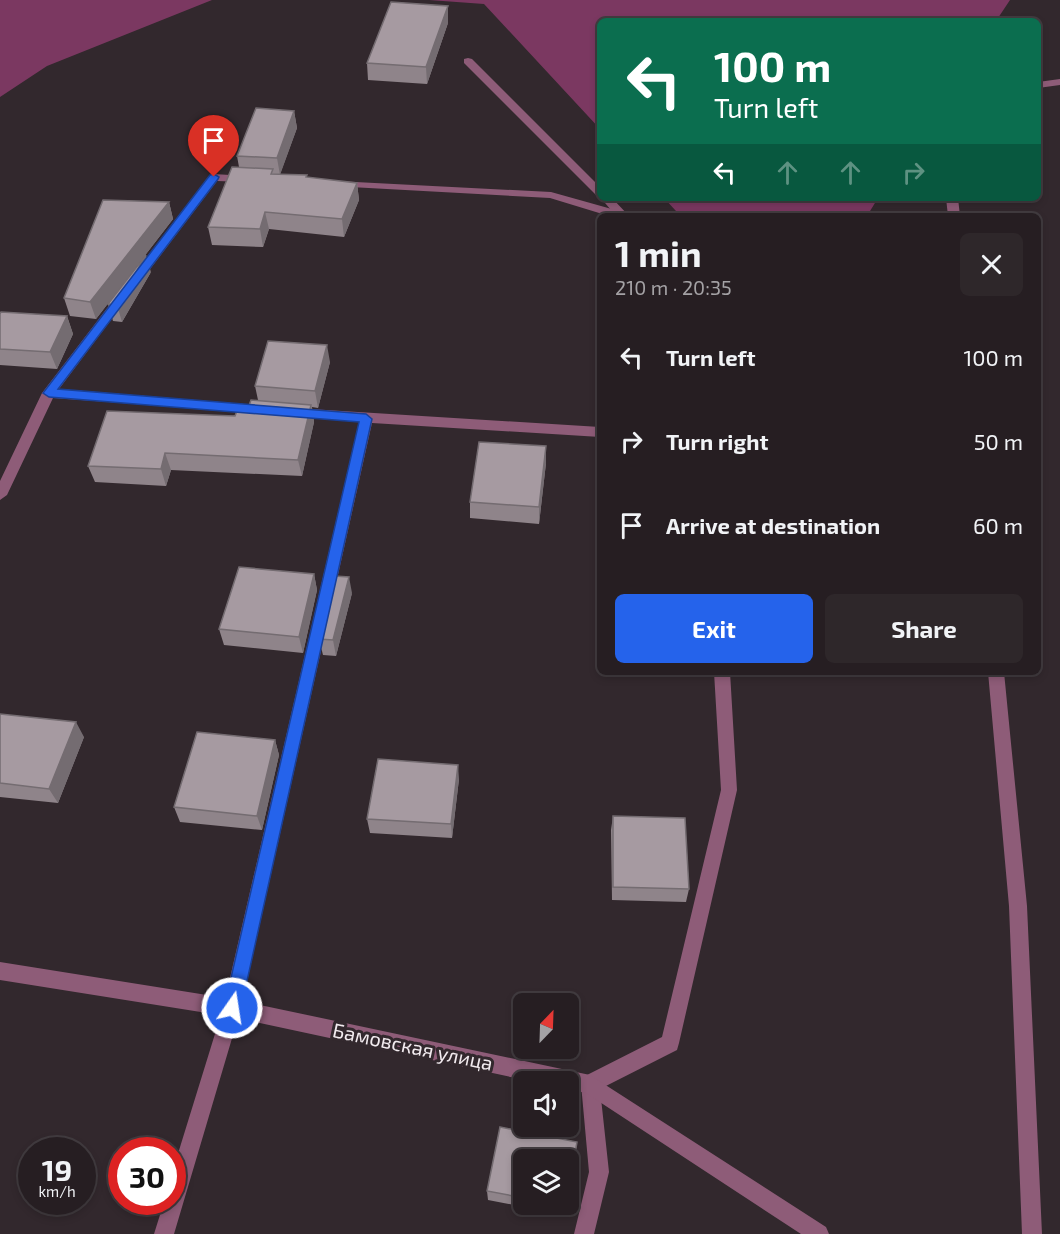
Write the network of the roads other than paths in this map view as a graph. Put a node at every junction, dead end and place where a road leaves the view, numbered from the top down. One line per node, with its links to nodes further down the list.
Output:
1 (468, 61): 6 (street)
2 (1060, 82): 3 (street)
3 (1041, 85)
4 (260, 180): 10 (street)
5 (318, 183): 8 (street)
6 (597, 190)
7 (608, 201): 9 (street)
8 (612, 213)
9 (619, 213)
10 (49, 393): 11 (street); 13 (street)
11 (366, 419): 12 (street); 17 (street)
12 (597, 432)
13 (0, 495)
14 (722, 675): 18 (street)
15 (996, 675): 22 (street)
16 (0, 971): 17 (street, Бамовская улица)
17 (232, 1008): 18 (street, Бамовская улица); 19 (street)
18 (590, 1084): 20 (street); 21 (street, Бамовская улица)
19 (164, 1234)
20 (584, 1234)
21 (819, 1234)
22 (1032, 1234)

